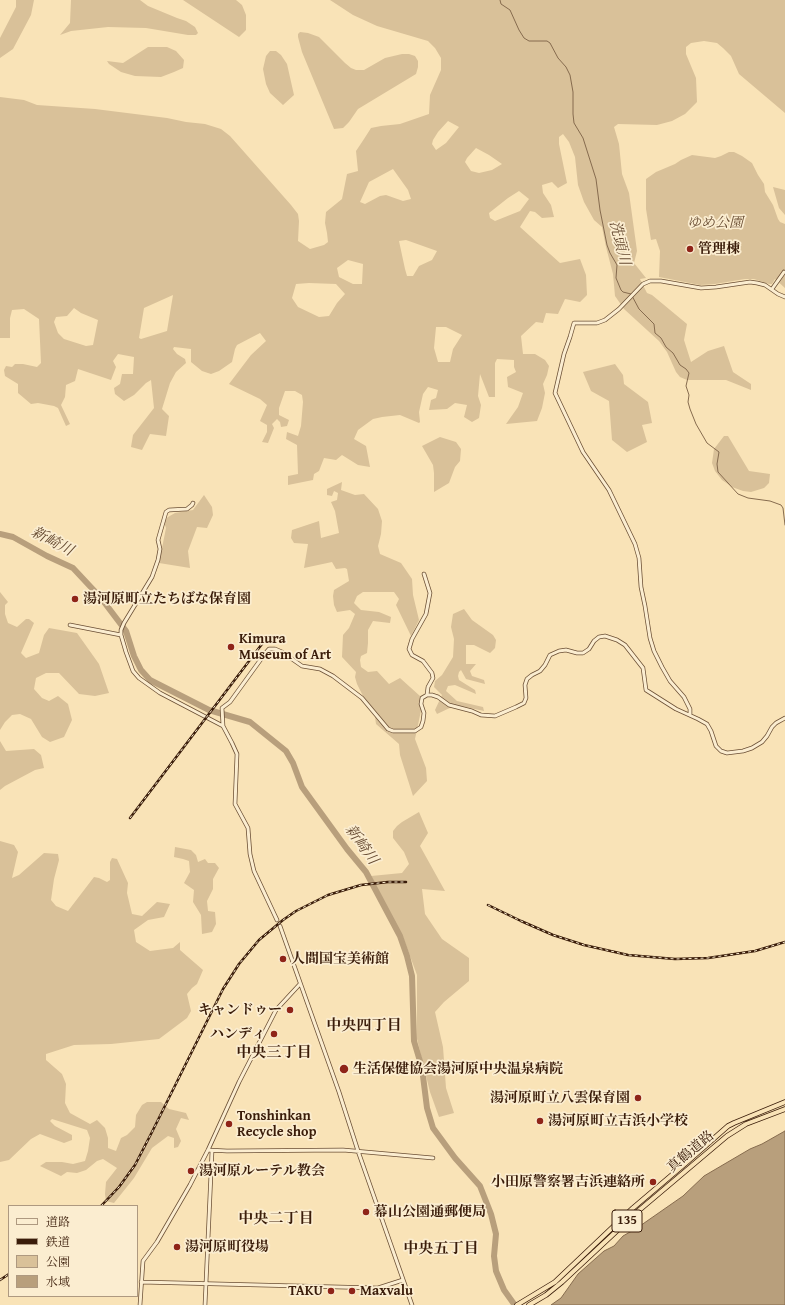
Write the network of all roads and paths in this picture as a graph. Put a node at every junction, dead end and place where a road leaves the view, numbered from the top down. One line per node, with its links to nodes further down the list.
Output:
1 (784, 272): 2 (street)
2 (772, 289): 3 (street); 9 (street)
3 (785, 297)
4 (193, 503): 7 (street)
5 (424, 574): 8 (street)
6 (70, 625): 7 (street)
7 (121, 635): 11 (street)
8 (427, 695): 9 (street); 11 (street)
9 (690, 715): 10 (street)
10 (785, 718)
11 (223, 726): 12 (street)
12 (277, 920)
13 (280, 926): 14 (street)
14 (300, 984): 17 (street); 18 (street)
15 (785, 1102): 26 (highway, 135)
16 (785, 1109): 27 (highway, 真鶴道路 / 135)
17 (210, 1150): 18 (street); 21 (street); 22 (street)
18 (358, 1151): 19 (street); 20 (street)
19 (433, 1158)
20 (403, 1280): 22 (street); 25 (street)
21 (141, 1282): 22 (street); 23 (street)
22 (206, 1284): 24 (street)
23 (140, 1305)
24 (205, 1305)
25 (412, 1305)
26 (517, 1305)
27 (528, 1305)

